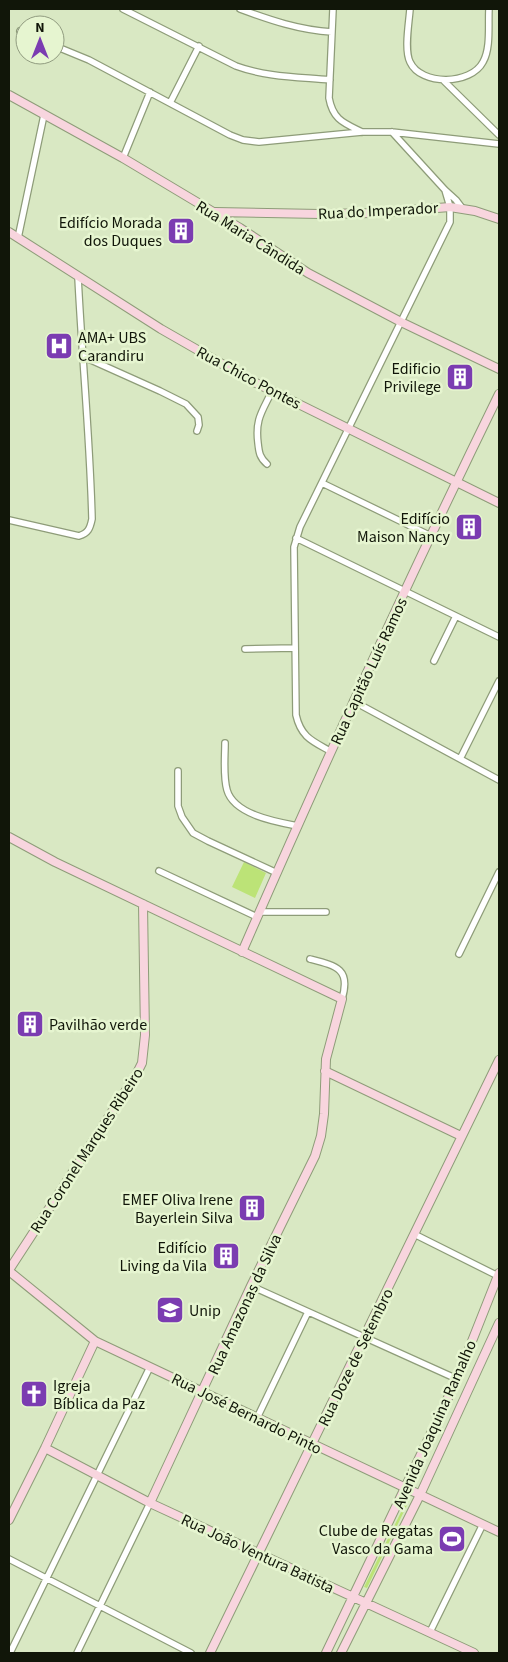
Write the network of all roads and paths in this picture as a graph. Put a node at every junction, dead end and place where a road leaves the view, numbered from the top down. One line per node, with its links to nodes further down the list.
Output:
1 (123, 9): 7 (street)
2 (240, 9): 6 (street)
3 (333, 9): 6 (street)
4 (410, 9): 10 (street)
5 (489, 9): 10 (street)
6 (332, 32): 9 (street)
7 (199, 46): 9 (street); 13 (street)
8 (65, 50): 11 (street)
9 (330, 80): 15 (street)
10 (444, 81): 17 (street)
11 (150, 92): 13 (street); 19 (street)
12 (9, 94): 14 (street, Rua Maria Cândida)
13 (170, 103): 15 (street)
14 (44, 115): 19 (street, Rua Maria Cândida); 28 (street)
15 (362, 132): 16 (street)
16 (392, 132): 18 (street); 20 (street)
17 (499, 136)
18 (499, 144)
19 (122, 158): 23 (street, Rua Maria Cândida)
20 (444, 190): 21 (street); 22 (street)
21 (450, 207): 22 (street, Rua do Imperador); 24 (street, Rua do Imperador); 30 (street)
22 (462, 208): 25 (street, Rua do Imperador)
23 (213, 212): 24 (street, Rua do Imperador); 26 (street, Rua Maria Cândida)
24 (255, 213): 26 (street)
25 (499, 219)
26 (240, 228): 30 (street, Rua Maria Cândida)
27 (9, 232): 28 (street, Rua Chico Pontes)
28 (18, 238): 29 (street, Rua Chico Pontes)
29 (78, 276): 31 (street); 33 (street, Rua Chico Pontes)
30 (401, 322): 32 (street, Rua Maria Cândida); 35 (street)
31 (82, 356): 36 (street); 41 (street)
32 (499, 369)
33 (272, 391): 35 (street, Rua Chico Pontes); 37 (street)
34 (499, 394): 38 (street, Rua Capitão Luís Ramos)
35 (349, 429): 38 (street, Rua Chico Pontes); 39 (street)
36 (197, 431)
37 (267, 464)
38 (456, 482): 40 (street, Rua Chico Pontes); 42 (street, Rua Capitão Luís Ramos)
39 (322, 483): 42 (street); 43 (street)
40 (499, 503)
41 (9, 520)
42 (431, 536): 44 (street, Rua Capitão Luís Ramos)
43 (296, 538): 44 (street); 47 (street)
44 (405, 592): 45 (street); 51 (street, Rua Capitão Luís Ramos)
45 (456, 616): 46 (street); 49 (street)
46 (499, 637)
47 (295, 648): 48 (street); 53 (street)
48 (245, 649)
49 (434, 662)
50 (499, 681): 54 (street)
51 (353, 701): 53 (street, Rua Capitão Luís Ramos); 54 (street)
52 (225, 743): 57 (street)
53 (330, 751): 57 (street, Rua Capitão Luís Ramos)
54 (460, 759): 56 (street)
55 (178, 771): 61 (street)
56 (499, 780)
57 (298, 826): 61 (street, Rua Capitão Luís Ramos)
58 (9, 837): 62 (street)
59 (159, 871): 64 (street)
60 (499, 872): 66 (street)
61 (277, 873): 64 (street, Rua Capitão Luís Ramos)
62 (143, 904): 65 (street); 73 (street, Rua Coronel Marques Ribeiro)
63 (326, 912): 64 (street)
64 (259, 914): 65 (street, Rua Capitão Luís Ramos)
65 (242, 952): 68 (street)
66 (459, 954)
67 (310, 959): 68 (street, Rua Amazonas da Silva)
68 (342, 1000): 70 (street, Rua Amazonas da Silva)
69 (499, 1060): 71 (street, Rua Doze de Setembro)
70 (326, 1071): 71 (street); 75 (street, Rua Amazonas da Silva)
71 (462, 1136): 72 (street, Rua Doze de Setembro)
72 (414, 1234): 74 (street); 78 (street, Rua Doze de Setembro)
73 (9, 1270): 79 (street, Rua José Bernardo Pinto)
74 (499, 1275): 81 (street, Avenida Joaquina Ramalho)
75 (251, 1286): 76 (street); 82 (street, Rua Amazonas da Silva)
76 (308, 1312): 78 (street); 83 (street)
77 (499, 1324): 88 (street, Avenida Joaquina Ramalho)
78 (365, 1338): 81 (street); 84 (street, Rua Doze de Setembro)
79 (95, 1341): 80 (street, Rua José Bernardo Pinto); 85 (street)
80 (150, 1367): 82 (street, Rua José Bernardo Pinto); 86 (street)
81 (457, 1379): 87 (street, Avenida Joaquina Ramalho)
82 (202, 1392): 83 (street, Rua José Bernardo Pinto); 89 (street, Rua Amazonas da Silva)
83 (257, 1418): 84 (street, Rua José Bernardo Pinto)
84 (312, 1444): 87 (street, Rua José Bernardo Pinto); 93 (street, Rua Doze de Setembro)
85 (45, 1448): 86 (street, Rua João Ventura Batista); 90 (street)
86 (97, 1475): 89 (street, Rua João Ventura Batista); 95 (street)
87 (406, 1488): 88 (street, Rua José Bernardo Pinto); 96 (street, Avenida Joaquina Ramalho)
88 (420, 1495): 91 (street, Rua José Bernardo Pinto); 97 (street, Avenida Joaquina Ramalho)
89 (150, 1503): 93 (street, Rua João Ventura Batista); 98 (street, Rua Amazonas da Silva)
90 (9, 1520)
91 (483, 1524): 92 (street, Rua José Bernardo Pinto); 99 (street)
92 (499, 1532)
93 (257, 1554): 96 (street, Rua João Ventura Batista); 104 (street, Rua Doze de Setembro)
94 (9, 1559): 95 (street)
95 (46, 1579): 98 (street); 101 (street)
96 (353, 1596): 97 (street, Rua João Ventura Batista); 105 (street, Avenida Joaquina Ramalho)
97 (366, 1602): 99 (street, Rua João Ventura Batista); 106 (street, Avenida Joaquina Ramalho)
98 (100, 1606): 102 (street, Rua Amazonas da Silva); 103 (street)
99 (430, 1632): 100 (street, Rua João Ventura Batista)
100 (459, 1650): 107 (street, Rua João Ventura Batista)
101 (10, 1653)
102 (77, 1653)
103 (191, 1653)
104 (210, 1653)
105 (326, 1653)
106 (341, 1653)
107 (474, 1653)

